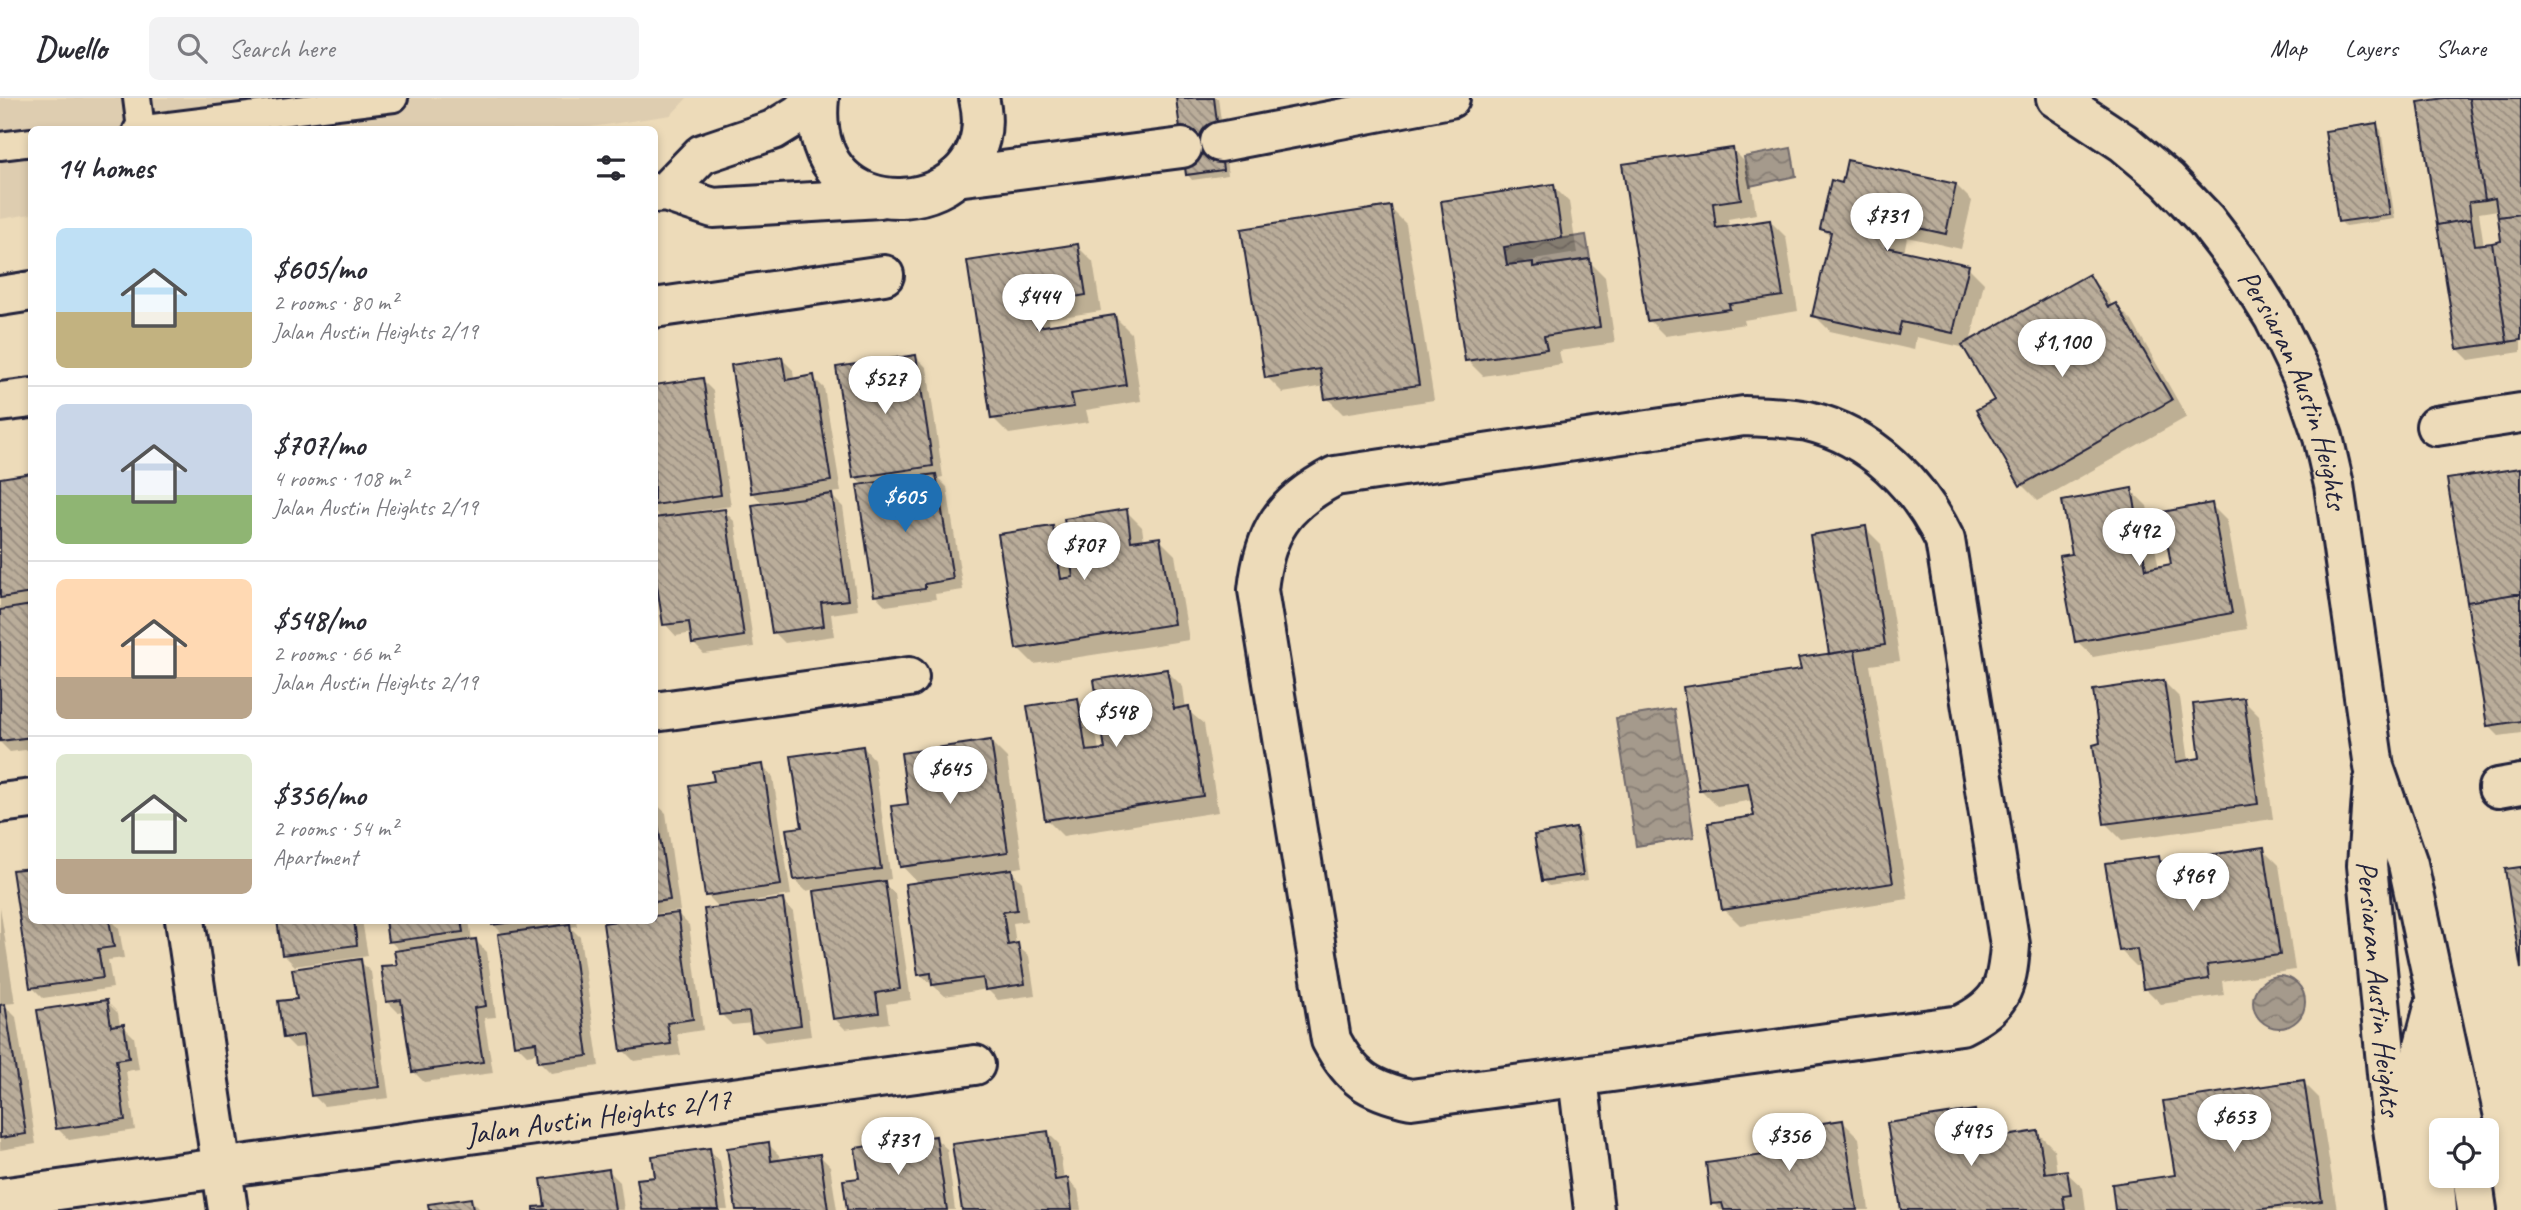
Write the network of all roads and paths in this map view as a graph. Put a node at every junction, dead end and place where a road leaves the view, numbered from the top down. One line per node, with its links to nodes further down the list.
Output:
1 (137, 98): 7 (lane)
2 (394, 98): 8 (lane)
3 (817, 98): 14 (street); 15 (street)
4 (979, 98): 13 (street)
5 (1450, 98): 10 (street)
6 (2056, 98): 26 (street, Persiaran Austin Heights)
7 (139, 126)
8 (164, 126)
9 (28, 142): 11 (lane)
10 (1220, 142)
11 (0, 146)
12 (1182, 148): 13 (street)
13 (956, 177): 15 (street)
14 (660, 192): 15 (street)
15 (880, 198)
16 (884, 275): 19 (street)
17 (28, 292): 18 (street)
18 (0, 296)
19 (658, 307)
20 (28, 398): 21 (street)
21 (0, 402)
22 (2521, 413): 23 (street)
23 (2436, 426)
24 (909, 677): 25 (street)
25 (658, 711)
26 (2374, 767): 30 (street, Persiaran Austin Heights); 39 (street, Persiaran Austin Heights)
27 (28, 800): 28 (street)
28 (0, 803)
29 (186, 924): 34 (street)
30 (2437, 998): 33 (street, Persiaran Austin Heights); 40 (street)
31 (975, 1065): 34 (street, Jalan Austin Heights 2/17)
32 (1578, 1078): 32 (street); 38 (street)
33 (2462, 1118)
34 (222, 1168): 36 (street, Jalan Austin Heights 2/17); 37 (street)
35 (2474, 1188): 41 (street)
36 (0, 1198)
37 (228, 1210)
38 (1594, 1210)
39 (2405, 1210)
40 (2437, 1210)
41 (2477, 1210)

